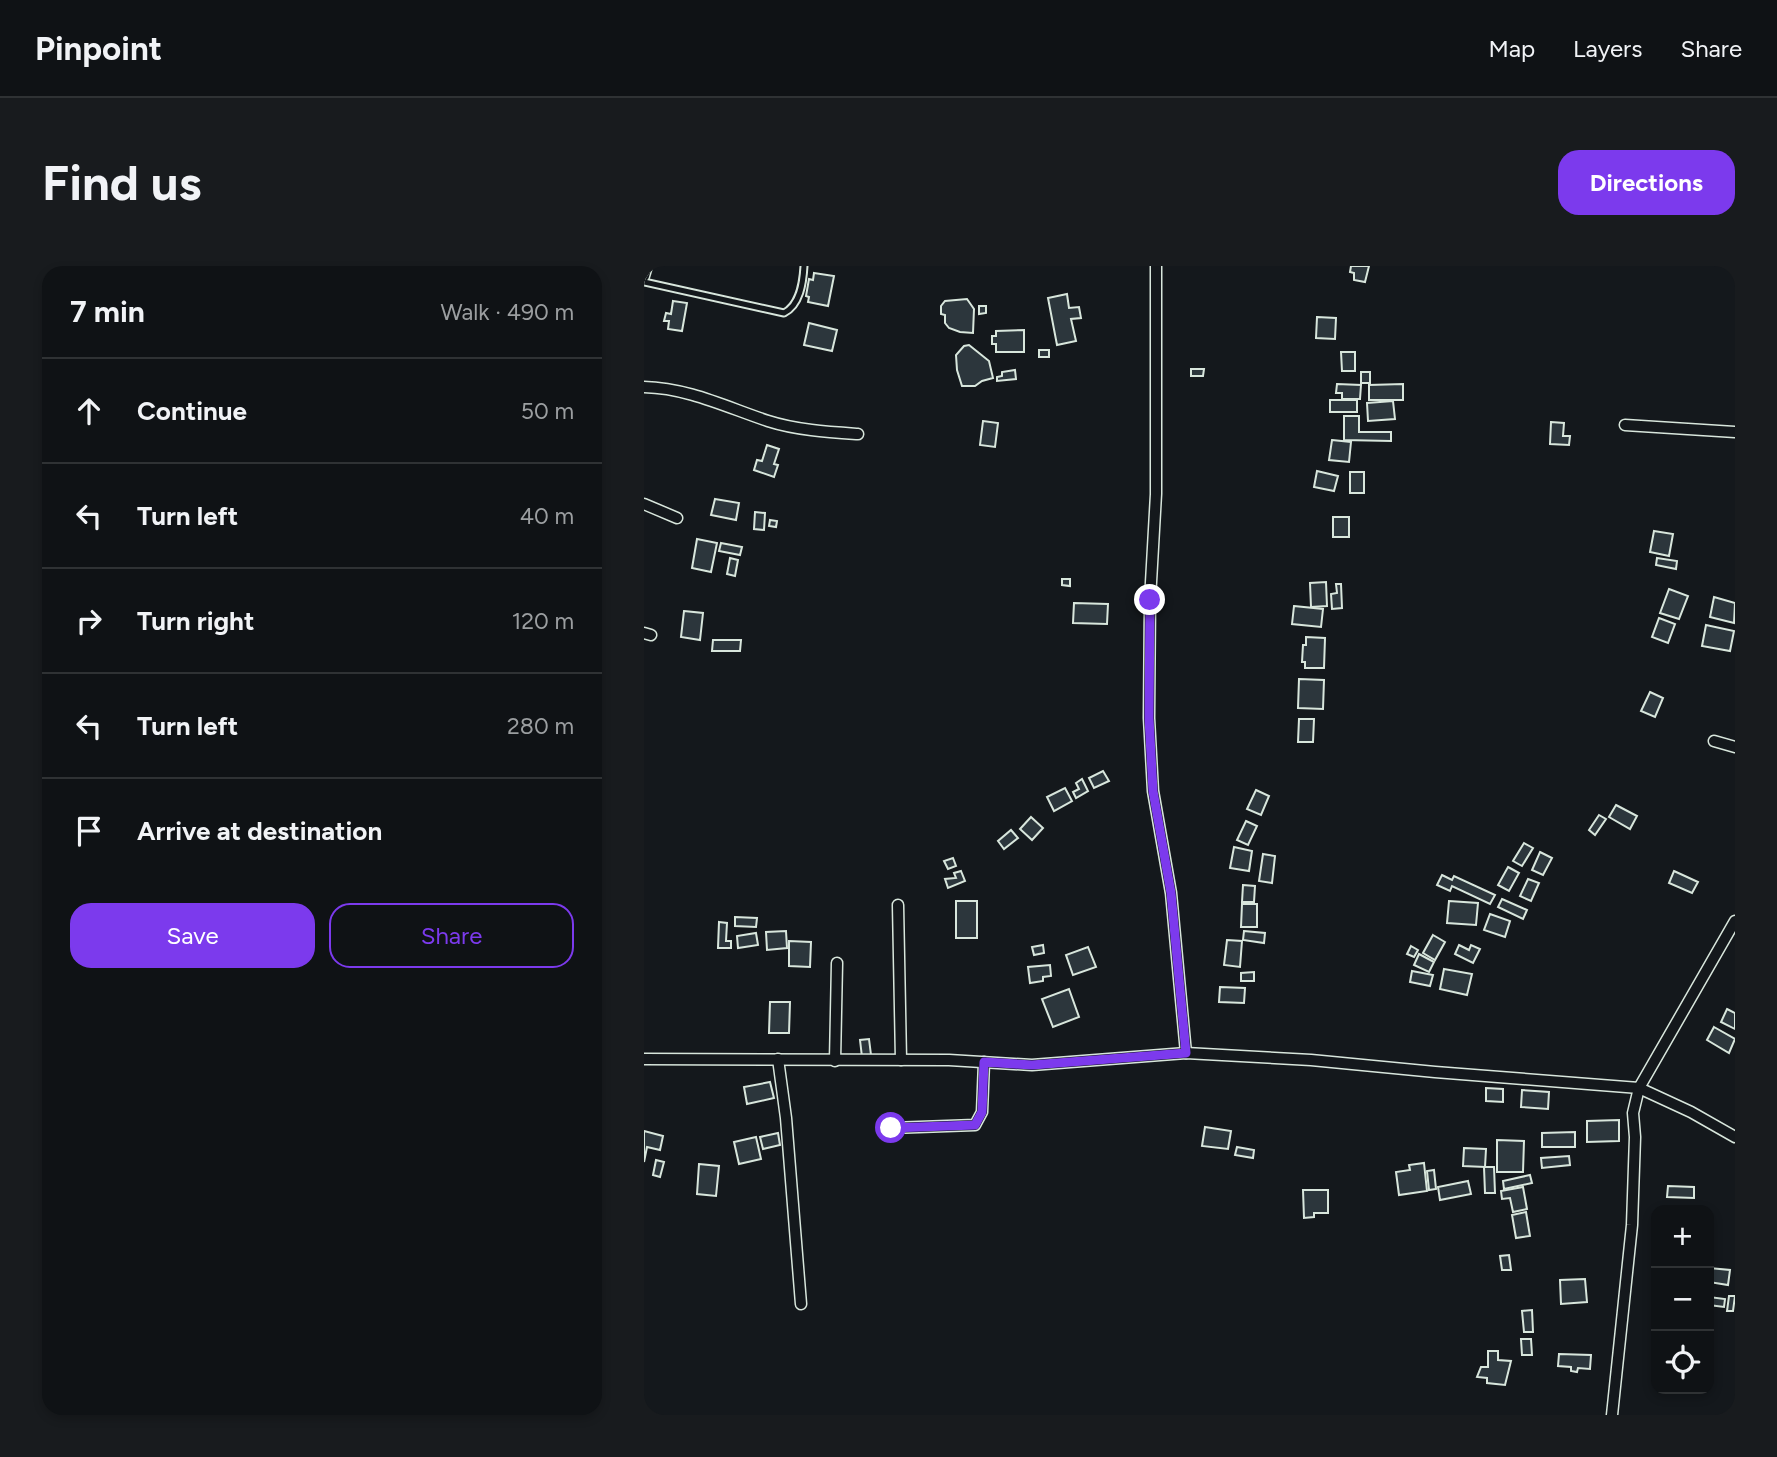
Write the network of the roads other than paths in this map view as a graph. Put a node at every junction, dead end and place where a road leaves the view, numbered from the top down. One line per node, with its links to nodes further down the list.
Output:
1 (647, 266): 4 (street)
2 (804, 266): 5 (lane)
3 (1156, 266): 17 (street)
4 (644, 276)
5 (644, 282)
6 (644, 387): 9 (street)
7 (1625, 425): 8 (street)
8 (1735, 432)
9 (858, 434)
10 (644, 504): 11 (street)
11 (677, 518)
12 (1714, 741): 13 (street)
13 (1735, 747)
14 (898, 905): 20 (street)
15 (1735, 921): 23 (street)
16 (838, 962): 21 (street)
17 (1186, 1053): 22 (street); 23 (street)
18 (644, 1059): 19 (street)
19 (778, 1059): 21 (street); 26 (street)
20 (901, 1060): 21 (street); 22 (street)
21 (835, 1061)
22 (984, 1062): 24 (street)
23 (1639, 1088): 25 (street); 27 (street)
24 (891, 1128)
25 (1735, 1137)
26 (801, 1304)
27 (1612, 1415)

